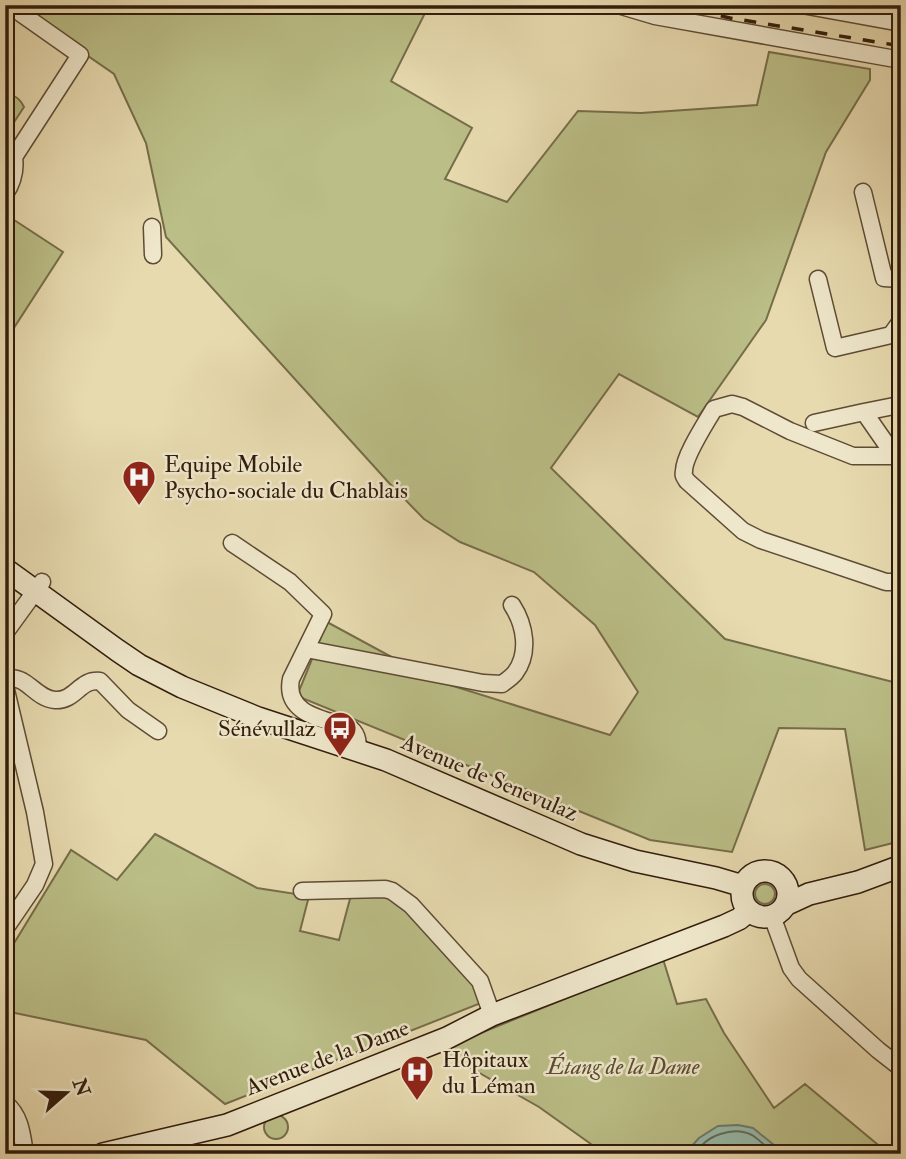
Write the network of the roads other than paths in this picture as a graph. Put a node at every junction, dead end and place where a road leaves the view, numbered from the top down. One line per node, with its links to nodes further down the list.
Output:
1 (9, 5): 8 (street)
2 (618, 5): 6 (street)
3 (802, 5): 4 (street)
4 (864, 11): 5 (street)
5 (901, 23)
6 (901, 60)
7 (863, 191): 12 (street)
8 (5, 194)
9 (152, 227): 10 (street)
10 (153, 255)
11 (818, 279): 13 (street)
12 (901, 279)
13 (901, 321)
14 (894, 406): 15 (street)
15 (864, 412): 16 (street); 17 (street)
16 (814, 423)
17 (896, 456): 21 (street)
18 (232, 543): 25 (street)
19 (5, 555): 22 (main road, Avenue de Senevulaz)
20 (5, 569): 22 (main road, Avenue de Senevulaz)
21 (899, 582)
22 (39, 587): 24 (street); 29 (main road, Avenue de Senevulaz)
23 (512, 605): 25 (street)
24 (5, 633)
25 (306, 649): 29 (street)
26 (5, 677): 28 (street)
27 (5, 686): 36 (street)
28 (158, 730)
29 (358, 750): 32 (main road, Avenue de Senevulaz)
30 (901, 865): 31 (main road); 34 (main road)
31 (783, 881): 32 (main road); 34 (main road)
32 (743, 886): 35 (main road)
33 (302, 891): 37 (street)
34 (779, 910): 35 (main road); 38 (street)
35 (749, 911): 37 (main road, Avenue de la Dame)
36 (5, 929)
37 (492, 1015): 41 (main road, Avenue de la Dame)
38 (899, 1061)
39 (5, 1104): 40 (street)
40 (25, 1154)
41 (103, 1154)

